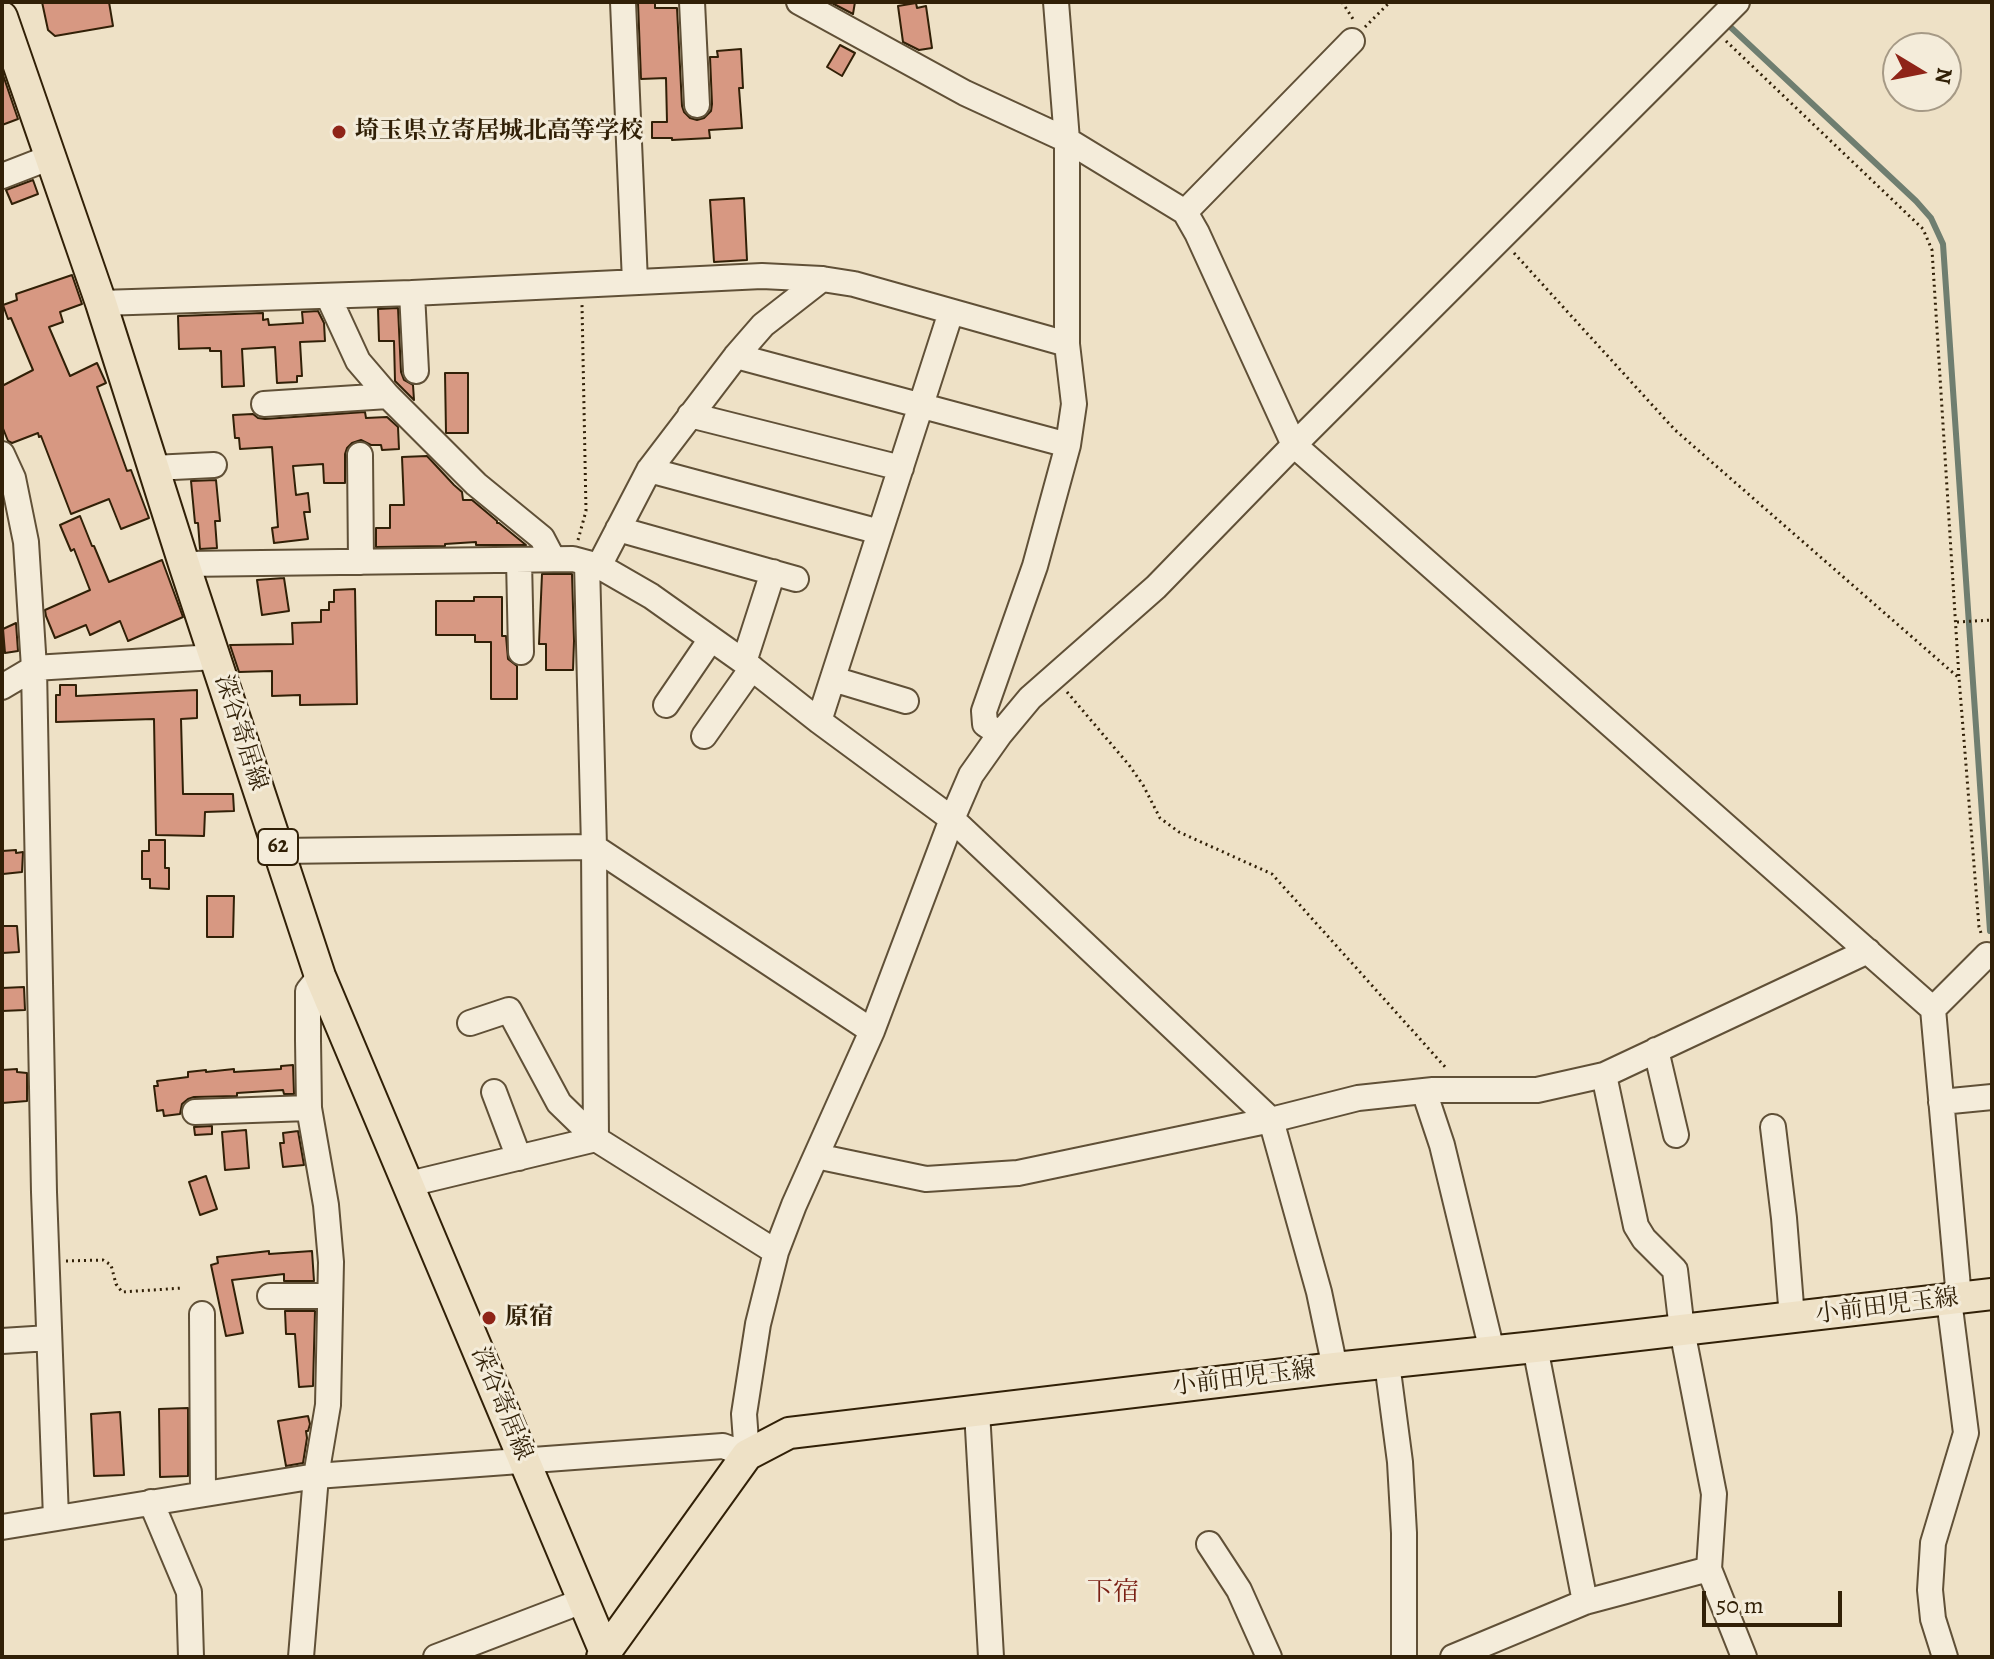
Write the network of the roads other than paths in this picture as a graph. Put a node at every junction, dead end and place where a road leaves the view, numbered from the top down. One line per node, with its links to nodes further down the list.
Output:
1 (623, 2): 15 (street)
2 (692, 2): 9 (street)
3 (799, 2): 10 (street)
4 (1056, 2): 10 (street)
5 (1737, 2): 28 (street)
6 (2, 17): 8 (main road, 深谷寄居線 / 62)
7 (1352, 41): 13 (street)
8 (12, 78): 11 (main road, 深谷寄居線 / 62)
9 (697, 105)
10 (1067, 140): 13 (street); 20 (street)
11 (51, 157): 12 (street); 18 (main road, 深谷寄居線 / 62)
12 (2, 176)
13 (1185, 212): 28 (street)
14 (822, 279): 15 (street); 19 (street); 21 (street)
15 (635, 282): 16 (street)
16 (412, 293): 17 (street); 22 (street)
17 (328, 296): 18 (street); 23 (street)
18 (101, 303): 32 (main road, 深谷寄居線 / 62)
19 (951, 312): 20 (street); 25 (street)
20 (1067, 344): 27 (street)
21 (736, 356): 25 (street); 26 (street)
22 (416, 371)
23 (388, 396): 24 (street); 39 (street)
24 (264, 404)
25 (921, 405): 27 (street); 33 (street)
26 (690, 415): 33 (street); 34 (street)
27 (1068, 445): 51 (street)
28 (1294, 445): 51 (street); 56 (street)
29 (2, 454): 45 (street)
30 (360, 455): 38 (street)
31 (214, 465): 32 (street)
32 (153, 468): 40 (main road, 深谷寄居線 / 62)
33 (901, 468): 36 (street)
34 (649, 470): 35 (street); 36 (street)
35 (618, 529): 39 (street); 44 (street)
36 (880, 532): 46 (street)
37 (519, 560): 38 (street); 39 (street); 42 (street)
38 (361, 562): 40 (street)
39 (578, 562): 41 (street); 54 (street)
40 (184, 564): 43 (main road, 深谷寄居線 / 62)
41 (711, 639): 44 (street); 49 (street)
42 (521, 652)
43 (215, 657): 45 (street); 55 (main road, 深谷寄居線 / 62)
44 (748, 665): 50 (street); 52 (street)
45 (34, 668): 47 (street); 85 (street)
46 (833, 679): 48 (street); 50 (street)
47 (2, 687)
48 (906, 701)
49 (666, 705)
50 (819, 721): 53 (street)
51 (1000, 734): 53 (street)
52 (704, 736)
53 (952, 819): 61 (street); 70 (street)
54 (594, 847): 55 (street); 61 (street); 73 (street)
55 (279, 851): 58 (main road, 深谷寄居線 / 62)
56 (1868, 951): 59 (street); 62 (street)
57 (1987, 955): 59 (street)
58 (320, 976): 68 (street); 76 (main road, 深谷寄居線 / 62)
59 (1933, 1009): 67 (street)
60 (470, 1023): 73 (street)
61 (872, 1031): 74 (street)
62 (1656, 1050): 63 (street); 72 (street)
63 (1604, 1075): 64 (street); 84 (street)
64 (1424, 1091): 70 (street); 88 (street)
65 (494, 1092): 75 (street)
66 (1992, 1097): 67 (street)
67 (1941, 1102): 81 (street)
68 (309, 1108): 69 (street); 80 (street)
69 (195, 1112)
70 (1271, 1120): 74 (street); 90 (street)
71 (1773, 1127): 83 (street)
72 (1676, 1135)
73 (596, 1139): 75 (street); 77 (street)
74 (816, 1156): 77 (street)
75 (519, 1158): 76 (street)
76 (409, 1184): 93 (main road, 深谷寄居線 / 62)
77 (776, 1252): 92 (street)
78 (1992, 1294): 81 (main road, 小前田児玉線)
79 (270, 1296): 80 (street)
80 (330, 1296): 94 (street)
81 (1954, 1299): 83 (main road, 小前田児玉線); 112 (street)
82 (202, 1314): 95 (street)
83 (1792, 1318): 84 (main road, 小前田児玉線)
84 (1682, 1330): 87 (main road, 小前田児玉線); 100 (street)
85 (49, 1338): 86 (street); 97 (street)
86 (2, 1341)
87 (1535, 1347): 88 (main road, 小前田児玉線); 102 (street)
88 (1492, 1351): 89 (main road, 小前田児玉線)
89 (1387, 1363): 90 (main road, 小前田児玉線); 109 (street)
90 (1335, 1368): 91 (main road, 小前田児玉線)
91 (977, 1411): 92 (main road, 小前田児玉線); 107 (street)
92 (747, 1455): 93 (street); 104 (main road, 小前田児玉線)
93 (526, 1462): 94 (street); 101 (main road, 深谷寄居線 / 62)
94 (316, 1476): 95 (street); 106 (street)
95 (203, 1494): 96 (street)
96 (151, 1502): 97 (street); 105 (street)
97 (56, 1518): 98 (street)
98 (2, 1527)
99 (1209, 1544): 108 (street)
100 (1709, 1569): 102 (street); 111 (street)
101 (585, 1600): 103 (street); 104 (main road, 深谷寄居線 / 62)
102 (1585, 1602): 110 (street)
103 (448, 1655)
104 (605, 1656)
105 (191, 1657)
106 (301, 1657)
107 (991, 1657)
108 (1269, 1657)
109 (1404, 1657)
110 (1453, 1657)
111 (1744, 1657)
112 (1945, 1657)

